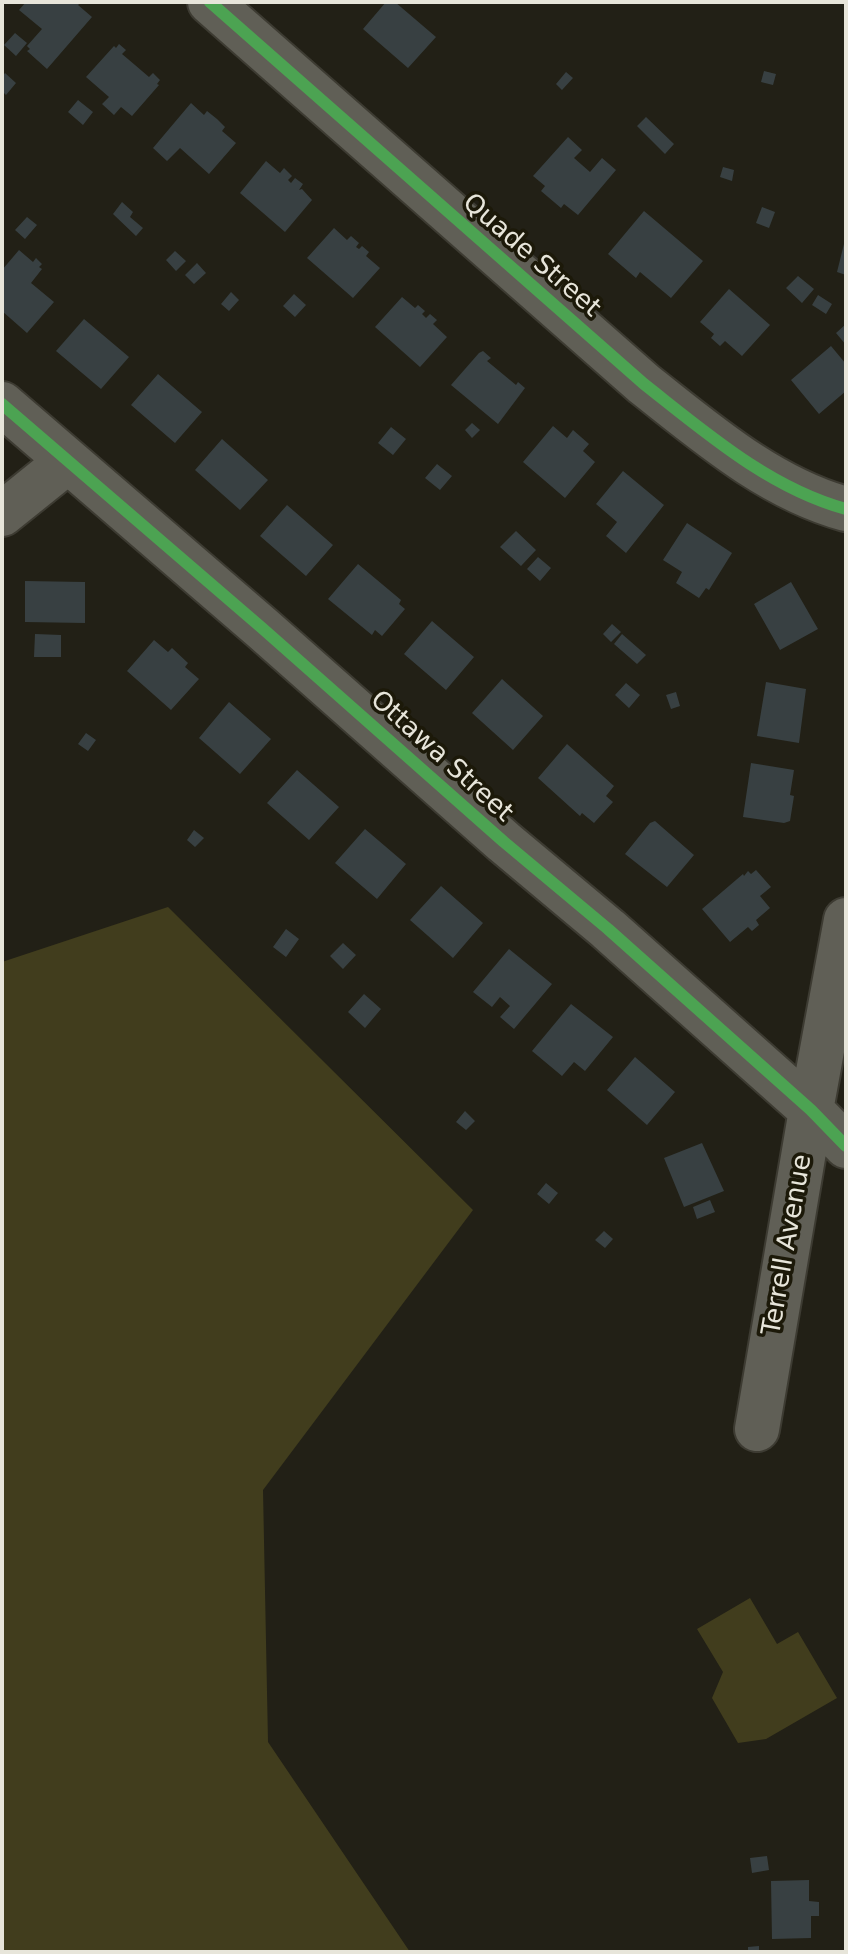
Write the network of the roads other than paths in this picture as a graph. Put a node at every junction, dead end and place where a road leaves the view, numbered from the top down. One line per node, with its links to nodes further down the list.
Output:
1 (210, 2): 4 (street, Quade Street)
2 (2, 404): 3 (street, Ottawa Street)
3 (68, 461): 5 (street); 8 (street, Ottawa Street)
4 (846, 509)
5 (2, 514)
6 (846, 920): 7 (street, Terrell Avenue)
7 (842, 964): 8 (street, Terrell Avenue)
8 (811, 1110): 9 (street, Ottawa Street); 10 (street, Terrell Avenue)
9 (846, 1146)
10 (757, 1429)

